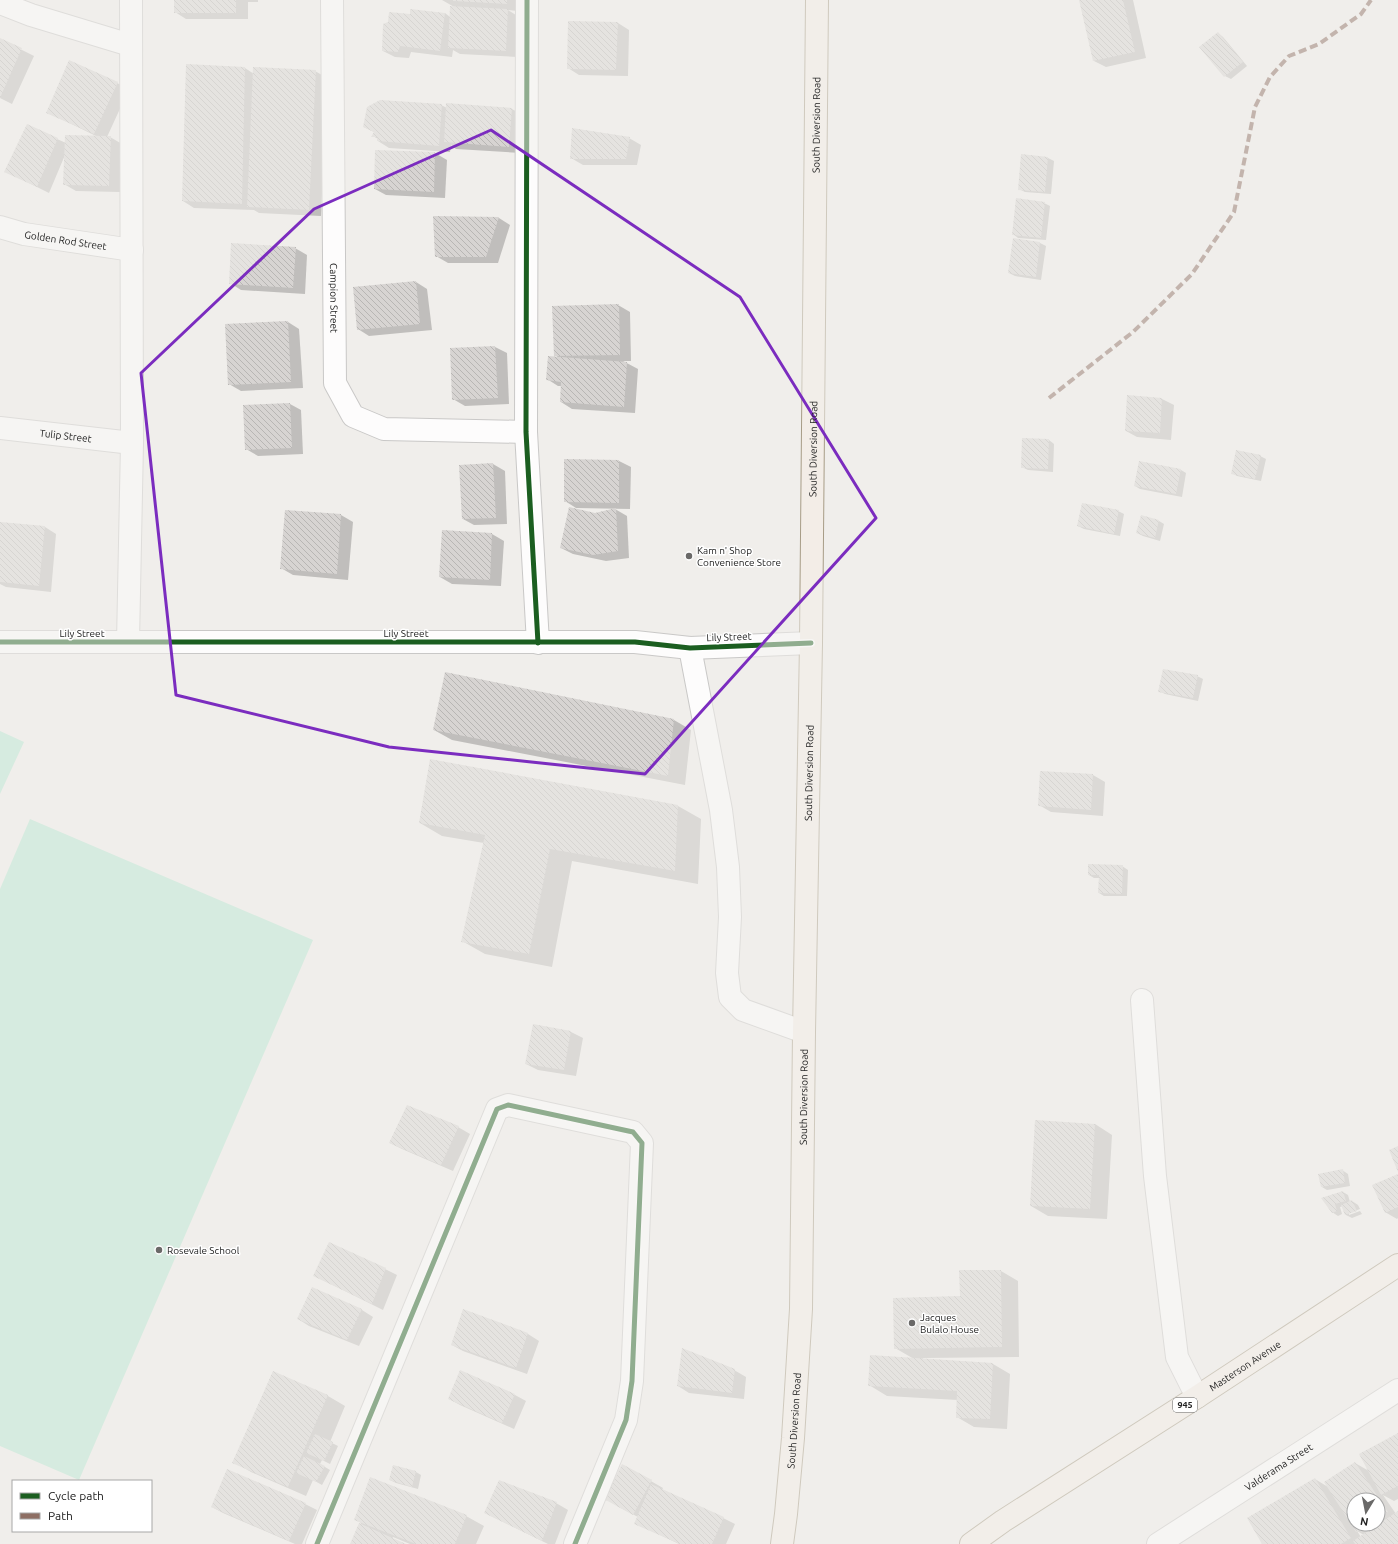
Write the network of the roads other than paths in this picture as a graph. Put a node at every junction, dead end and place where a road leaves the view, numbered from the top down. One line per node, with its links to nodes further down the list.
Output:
1 (131, 0): 6 (street)
2 (332, 0): 10 (street, Campion Street)
3 (527, 0): 10 (street)
4 (817, 0): 15 (main road, South Diversion Road)
5 (0, 3): 6 (street)
6 (130, 45): 8 (street)
7 (0, 227): 8 (street, Golden Rod Street)
8 (132, 250): 11 (street)
9 (0, 428): 11 (street, Tulip Street)
10 (526, 432): 14 (street)
11 (132, 443): 13 (street)
12 (0, 642): 13 (street, Lily Street)
13 (128, 642): 14 (street, Lily Street)
14 (538, 643): 16 (street, Lily Street)
15 (811, 643): 16 (street, Lily Street); 18 (main road, South Diversion Road)
16 (690, 648): 18 (street)
17 (1142, 1000): 21 (street)
18 (804, 1032): 24 (main road, South Diversion Road)
19 (1398, 1265): 21 (main road, Masterson Avenue / 945)
20 (1397, 1393): 26 (street, Valderama Street)
21 (1197, 1397): 25 (main road, Masterson Avenue / 945)
22 (317, 1544): 23 (street)
23 (575, 1544)
24 (782, 1544)
25 (971, 1544)
26 (1158, 1544)

